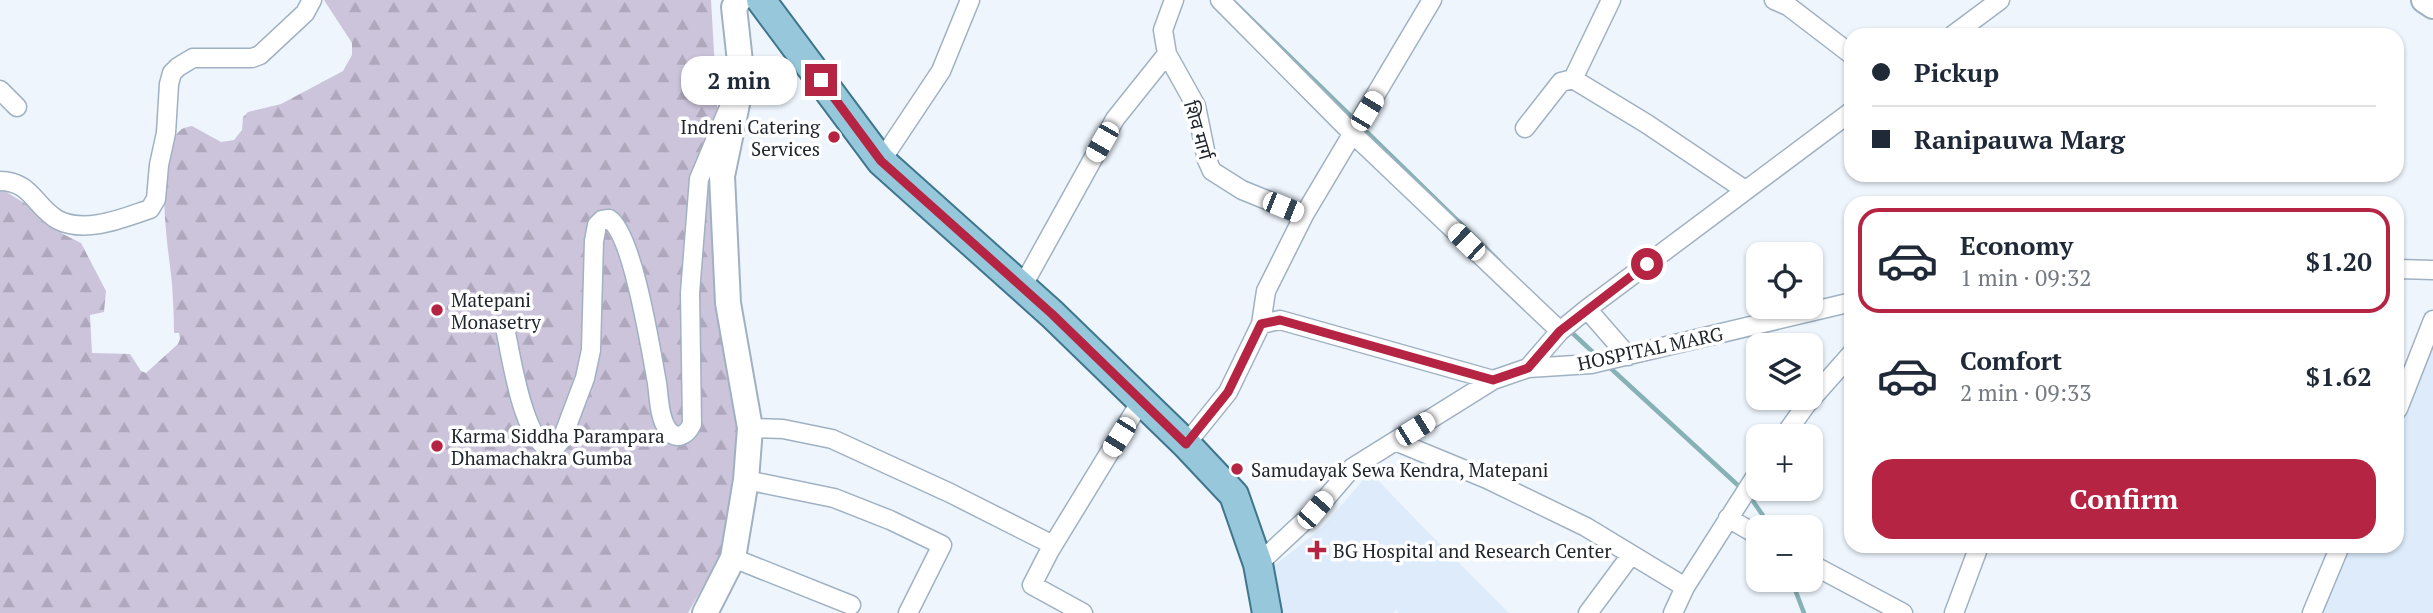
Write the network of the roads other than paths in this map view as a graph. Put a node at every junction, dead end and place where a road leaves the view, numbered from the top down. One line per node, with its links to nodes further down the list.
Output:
1 (312, 0): 24 (street)
2 (739, 0): 17 (main road)
3 (761, 0): 23 (main road)
4 (970, 0): 23 (street)
5 (1174, 0): 15 (street, शिव मार्ग)
6 (1220, 0): 22 (street)
7 (1432, 0): 22 (street)
8 (1611, 0): 16 (street)
9 (1774, 0): 14 (street)
10 (2000, 0): 13 (street)
11 (2424, 0): 12 (main road)
12 (2433, 6)
13 (1962, 28)
14 (1844, 49)
15 (1167, 54): 26 (street, शिव मार्ग); 29 (street)
16 (1573, 79): 21 (street); 25 (street)
17 (742, 80): 34 (street); 43 (main road)
18 (0, 90): 19 (street)
19 (17, 107)
20 (1844, 117): 25 (street)
21 (1525, 128)
22 (1353, 134): 26 (street); 35 (street)
23 (881, 161): 29 (main road)
24 (0, 181)
25 (1745, 190): 31 (street)
26 (1304, 215): 33 (street)
27 (2404, 270): 28 (street)
28 (2433, 271)
29 (1021, 287): 41 (main road)
30 (1844, 304): 36 (street, HOSPITAL MARG)
31 (1587, 309): 35 (street); 36 (street)
32 (2433, 320): 40 (street)
33 (1261, 324): 39 (street); 45 (street)
34 (505, 328)
35 (1560, 331): 38 (street)
36 (1628, 356): 38 (street, HOSPITAL MARG)
37 (1844, 362): 42 (street)
38 (1528, 368): 39 (street)
39 (1493, 380): 44 (street)
40 (2404, 394)
41 (1142, 401): 45 (main road); 50 (street)
42 (1793, 424)
43 (750, 428): 46 (main road); 50 (street)
44 (1395, 441): 53 (street); 55 (street)
45 (1186, 444): 55 (main road)
46 (746, 480): 54 (main road); 61 (street)
47 (1746, 491): 48 (street)
48 (1728, 518): 49 (street); 57 (street)
49 (1746, 528)
50 (1053, 545): 62 (street)
51 (1977, 553): 59 (street)
52 (2337, 553): 67 (street)
53 (1631, 555): 57 (street); 64 (street)
54 (733, 558): 58 (street); 60 (main road)
55 (1258, 564): 63 (main road)
56 (1823, 570): 66 (street)
57 (1685, 587): 65 (street)
58 (850, 606)
59 (1957, 612)
60 (705, 613)
61 (908, 613)
62 (1083, 613)
63 (1267, 613)
64 (1588, 613)
65 (1673, 613)
66 (1903, 613)
67 (2312, 613)

